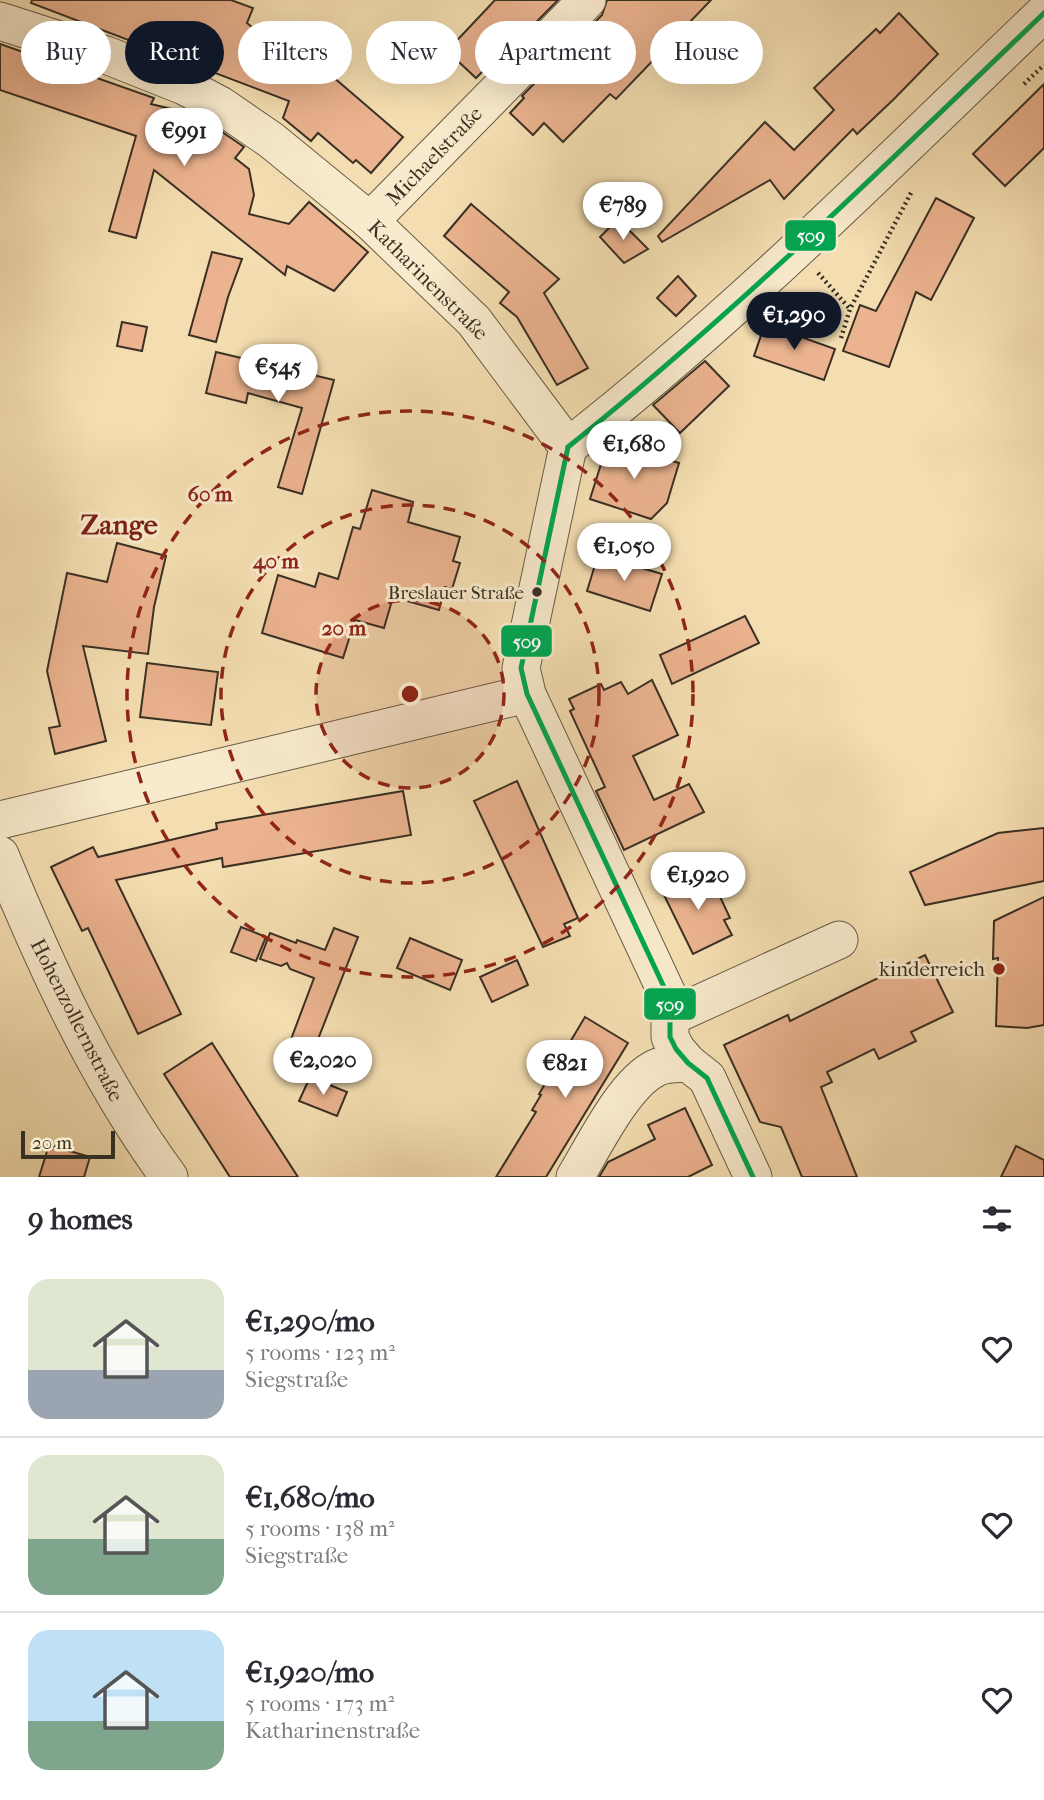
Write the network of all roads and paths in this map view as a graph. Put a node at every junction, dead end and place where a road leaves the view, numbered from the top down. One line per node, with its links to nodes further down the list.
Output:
1 (587, 0): 7 (street, Michaelstraße)
2 (1044, 13): 8 (street)
3 (0, 21): 7 (street, Katharinenstraße)
4 (1044, 65): 5 (path)
5 (1014, 93)
6 (914, 187): 9 (path)
7 (370, 221): 11 (street, Katharinenstraße)
8 (797, 249): 9 (path); 11 (street)
9 (850, 309): 10 (path)
10 (841, 338)
11 (568, 447): 12 (street)
12 (527, 694): 13 (street); 16 (street)
13 (0, 820)
14 (0, 855): 18 (street, Hohenzollernstraße)
15 (839, 940): 16 (street)
16 (672, 1016): 17 (street)
17 (688, 1063): 19 (street); 20 (street)
18 (169, 1177)
19 (575, 1177)
20 (753, 1177)

